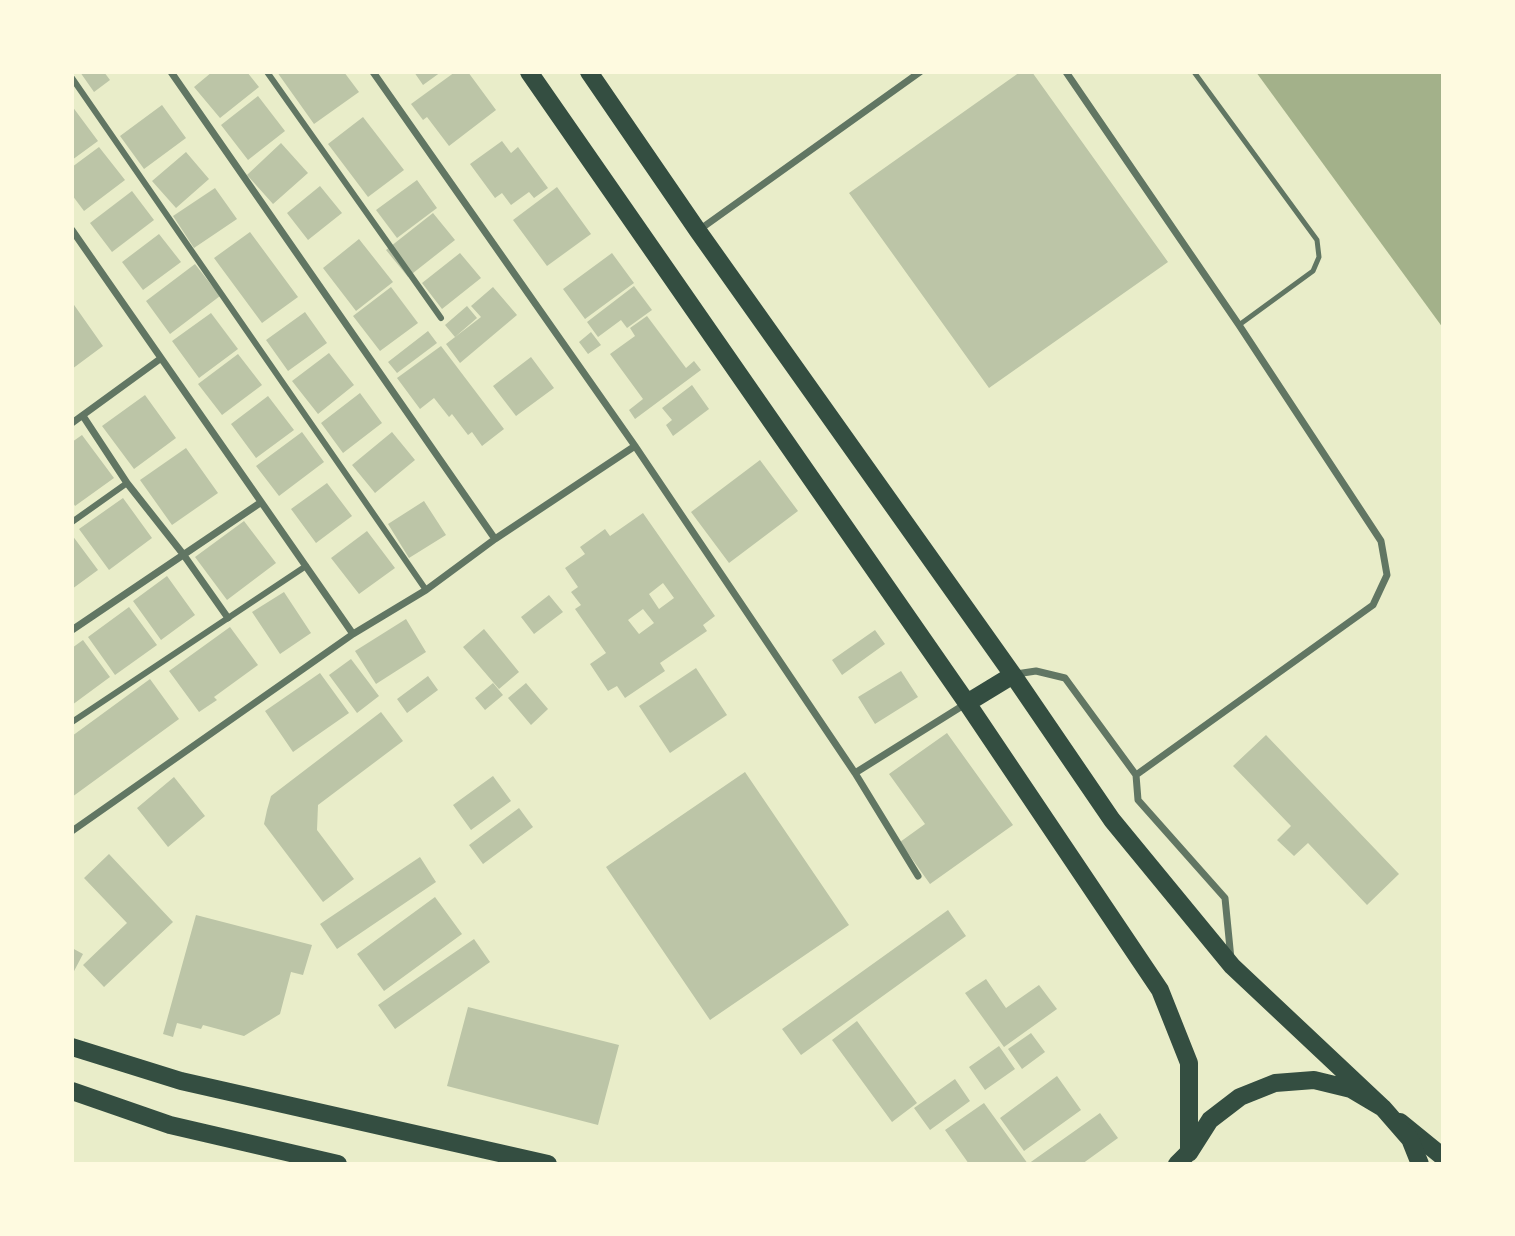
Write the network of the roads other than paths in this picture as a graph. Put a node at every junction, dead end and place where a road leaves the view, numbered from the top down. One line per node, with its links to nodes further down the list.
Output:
1 (171, 72): 21 (street)
2 (267, 72): 12 (street)
3 (373, 72): 17 (street)
4 (529, 72): 29 (main road)
5 (589, 72): 11 (main road)
6 (920, 72): 11 (street)
7 (1066, 72): 13 (street)
8 (1194, 72): 13 (lane)
9 (72, 78): 24 (street)
10 (72, 230): 14 (street)
11 (698, 231): 28 (main road)
12 (441, 318)
13 (1239, 325): 32 (street)
14 (160, 359): 15 (street); 19 (street)
15 (83, 416): 16 (street); 18 (street)
16 (72, 424)
17 (635, 446): 21 (street); 31 (street)
18 (127, 483): 20 (street); 22 (street)
19 (260, 503): 22 (street); 23 (street)
20 (72, 522)
21 (495, 540): 24 (street)
22 (183, 554): 25 (street); 26 (street)
23 (306, 566): 25 (street); 27 (street)
24 (426, 590): 27 (street)
25 (228, 618): 30 (street)
26 (72, 630)
27 (353, 635): 33 (street)
28 (1013, 675): 29 (main road); 32 (street); 35 (main road)
29 (967, 703): 31 (street); 40 (main road)
30 (72, 723)
31 (855, 773): 34 (street)
32 (1136, 775): 35 (street)
33 (72, 831)
34 (918, 876)
35 (1231, 966): 38 (main road)
36 (72, 1047): 42 (main road)
37 (72, 1091): 41 (main road)
38 (1383, 1108): 39 (main road); 40 (main road); 43 (main road)
39 (1443, 1157)
40 (1184, 1160)
41 (338, 1164)
42 (548, 1164)
43 (1420, 1164)

